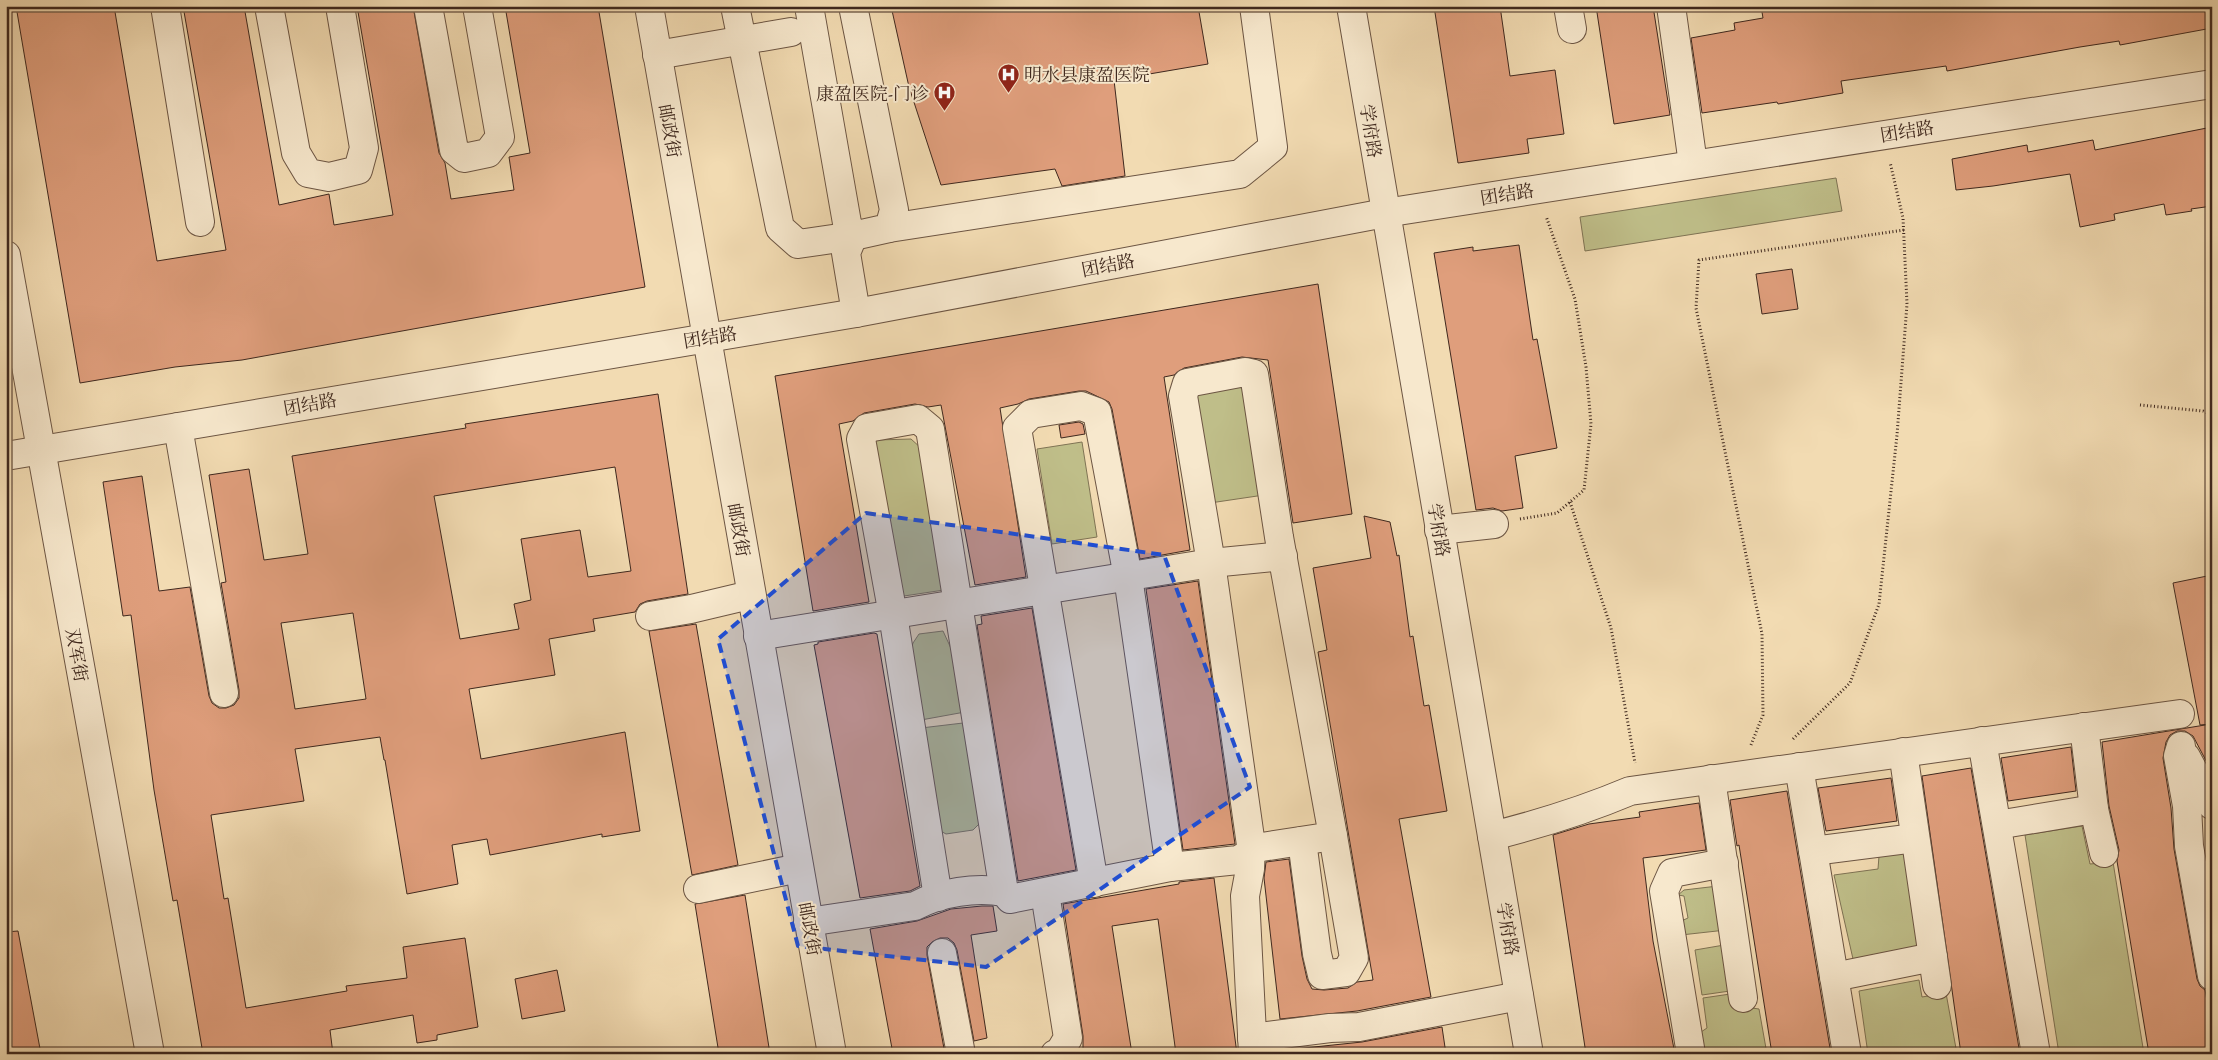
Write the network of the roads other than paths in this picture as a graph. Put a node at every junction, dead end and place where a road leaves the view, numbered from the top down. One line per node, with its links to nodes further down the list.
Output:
1 (165, 6): 18 (street)
2 (270, 6): 3 (street)
3 (340, 6)
4 (428, 6): 5 (street)
5 (477, 6)
6 (649, 6): 14 (street, 邮政街)
7 (735, 6): 13 (street)
8 (1254, 6): 19 (street)
9 (1351, 6): 17 (street, 学府路)
10 (1671, 6): 16 (street)
11 (854, 14): 12 (street); 19 (street)
12 (805, 24): 13 (street); 20 (street)
13 (741, 41): 14 (street); 20 (street)
14 (658, 55): 24 (street, 邮政街)
15 (2212, 84): 16 (street, 团结路)
16 (1693, 164): 17 (street, 团结路)
17 (1384, 213): 23 (street, 团结路); 29 (street, 学府路)
18 (200, 222)
19 (889, 228): 20 (street)
20 (853, 236): 23 (street)
21 (6, 255): 22 (street, 双军街)
22 (9, 285): 26 (street, 双军街)
23 (856, 313): 24 (street, 团结路)
24 (706, 338): 25 (street, 团结路); 34 (street, 邮政街)
25 (178, 427): 26 (street, 团结路); 39 (street)
26 (40, 450): 27 (street, 团结路); 73 (street, 双军街)
27 (6, 456)
28 (1494, 524): 29 (street)
29 (1439, 530): 50 (street, 学府路)
30 (1283, 556): 31 (street); 31 (street); 49 (street)
31 (1211, 564): 32 (street); 53 (street)
32 (1128, 577): 33 (street); 33 (street); 57 (street)
33 (1045, 591): 35 (street); 59 (street)
34 (750, 595): 37 (street); 38 (street, 邮政街)
35 (959, 604): 36 (street); 36 (street); 61 (street)
36 (893, 615): 38 (street); 63 (street)
37 (650, 616)
38 (758, 636): 58 (street, 邮政街)
39 (224, 693)
40 (2084, 727): 41 (street); 42 (street); 47 (street)
41 (1982, 741): 43 (street); 48 (street)
42 (2181, 746): 46 (street); 68 (street)
43 (1903, 752): 44 (street); 51 (street)
44 (1798, 767): 45 (street); 54 (street)
45 (1712, 779): 50 (street); 56 (street)
46 (2212, 805)
47 (2094, 809): 48 (street); 55 (street)
48 (1997, 825): 80 (street)
49 (1333, 836): 52 (street); 52 (street)
50 (1492, 836): 70 (street, 学府路)
51 (1915, 838): 54 (street); 66 (street)
52 (1302, 841): 53 (street)
53 (1250, 850): 57 (street); 72 (street)
54 (1813, 851): 67 (street)
55 (2104, 853)
56 (1724, 863): 71 (street); 78 (street)
57 (1170, 867): 59 (street)
58 (799, 868): 60 (street); 64 (street, 邮政街)
59 (1094, 883): 62 (street)
60 (698, 889)
61 (1004, 892): 62 (street); 63 (street)
62 (1044, 893): 76 (street)
63 (938, 897): 64 (street)
64 (808, 922): 74 (street, 邮政街)
65 (942, 953): 75 (street)
66 (1934, 957): 67 (street); 69 (street)
67 (1834, 976): 79 (street)
68 (2212, 976)
69 (1937, 985)
70 (1519, 996): 72 (street); 77 (street, 学府路)
71 (1743, 998)
72 (1253, 1046)
73 (150, 1054)
74 (832, 1054)
75 (961, 1054)
76 (1055, 1054)
77 (1529, 1054)
78 (1691, 1054)
79 (1848, 1054)
80 (2036, 1054)

